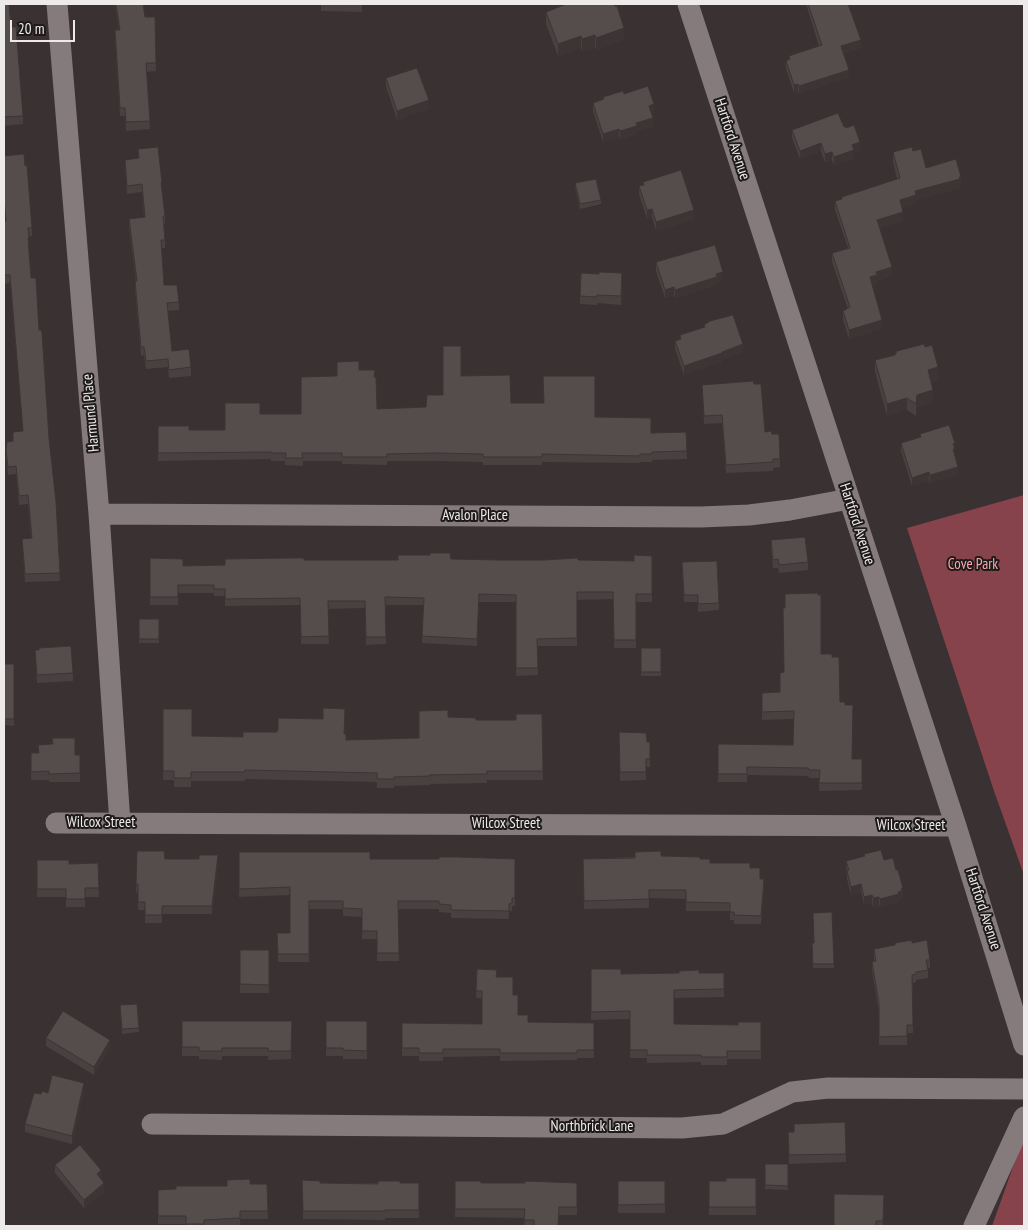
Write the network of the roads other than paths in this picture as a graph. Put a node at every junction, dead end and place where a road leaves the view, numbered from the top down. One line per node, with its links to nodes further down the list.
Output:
1 (57, 4): 4 (street, Harmund Place)
2 (688, 4): 3 (street, Hartford Avenue)
3 (849, 499): 4 (street, Avalon Place); 7 (street, Hartford Avenue)
4 (99, 514): 6 (street, Harmund Place)
5 (56, 823): 6 (street, Wilcox Street)
6 (120, 823): 7 (street, Wilcox Street)
7 (956, 826): 8 (street, Hartford Avenue)
8 (1024, 1045)
9 (1024, 1089): 11 (street, Northbrick Lane)
10 (1024, 1118): 12 (street)
11 (152, 1124)
12 (974, 1226)

